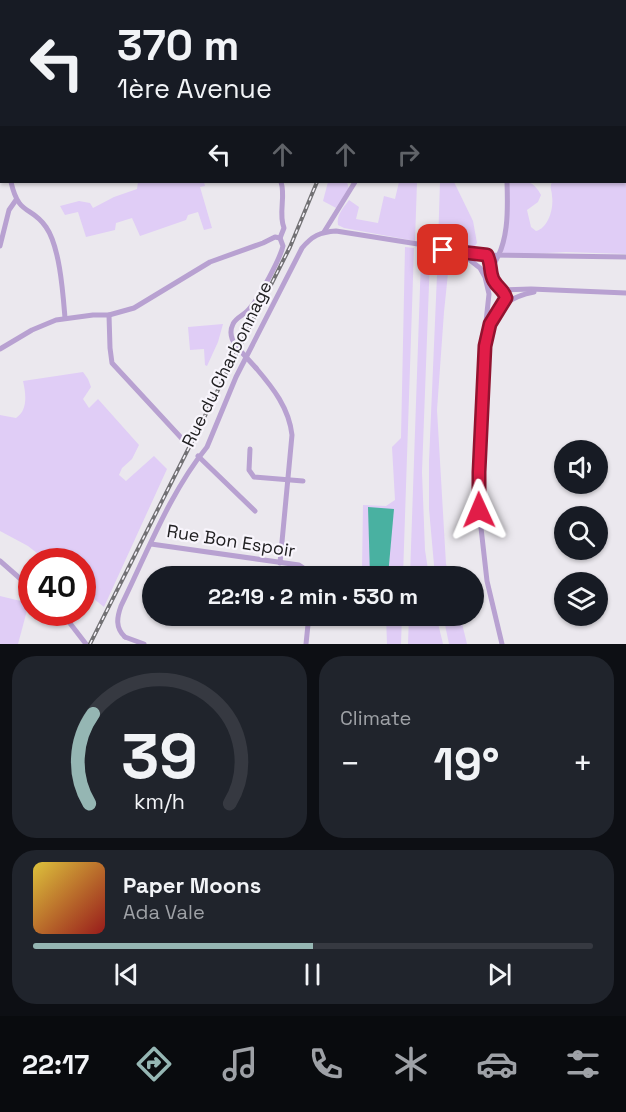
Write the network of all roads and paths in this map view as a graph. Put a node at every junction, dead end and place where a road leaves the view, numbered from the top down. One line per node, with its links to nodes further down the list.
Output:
1 (11, 183): 5 (street)
2 (281, 183): 8 (street)
3 (354, 183): 7 (street)
4 (507, 183): 13 (street)
5 (16, 200): 6 (street); 23 (street)
6 (2, 228): 9 (street)
7 (324, 232): 10 (street); 28 (street, Rue du Charbonnage)
8 (280, 237): 22 (street); 29 (street, bridge)
9 (0, 246)
10 (460, 252): 11 (street); 15 (street)
11 (479, 254): 12 (street); 15 (street)
12 (487, 255): 13 (street); 16 (street)
13 (499, 256): 14 (street); 16 (street)
14 (626, 257)
15 (477, 263): 20 (street)
16 (491, 268): 17 (street)
17 (501, 289): 18 (street); 20 (street); 21 (street)
18 (544, 290): 19 (street); 21 (street)
19 (626, 293)
20 (488, 297): 21 (street); 24 (street)
21 (503, 304): 24 (street)
22 (109, 315): 23 (street); 26 (street)
23 (65, 318): 25 (street)
24 (485, 346): 42 (street)
25 (0, 349)
26 (186, 443)
27 (250, 449): 29 (street)
28 (198, 456): 31 (street); 32 (street, Rue du Charbonnage)
29 (288, 480): 30 (street); 34 (street)
30 (303, 481)
31 (255, 511)
32 (151, 544): 34 (street, Rue Bon Espoir); 40 (street, Rue du Charbonnage)
33 (0, 561): 36 (street)
34 (280, 563): 35 (street, Rue Bon Espoir)
35 (298, 566)
36 (18, 577)
37 (72, 626): 39 (street)
38 (308, 626): 41 (street)
39 (86, 644)
40 (144, 644)
41 (306, 644)
42 (502, 644)

